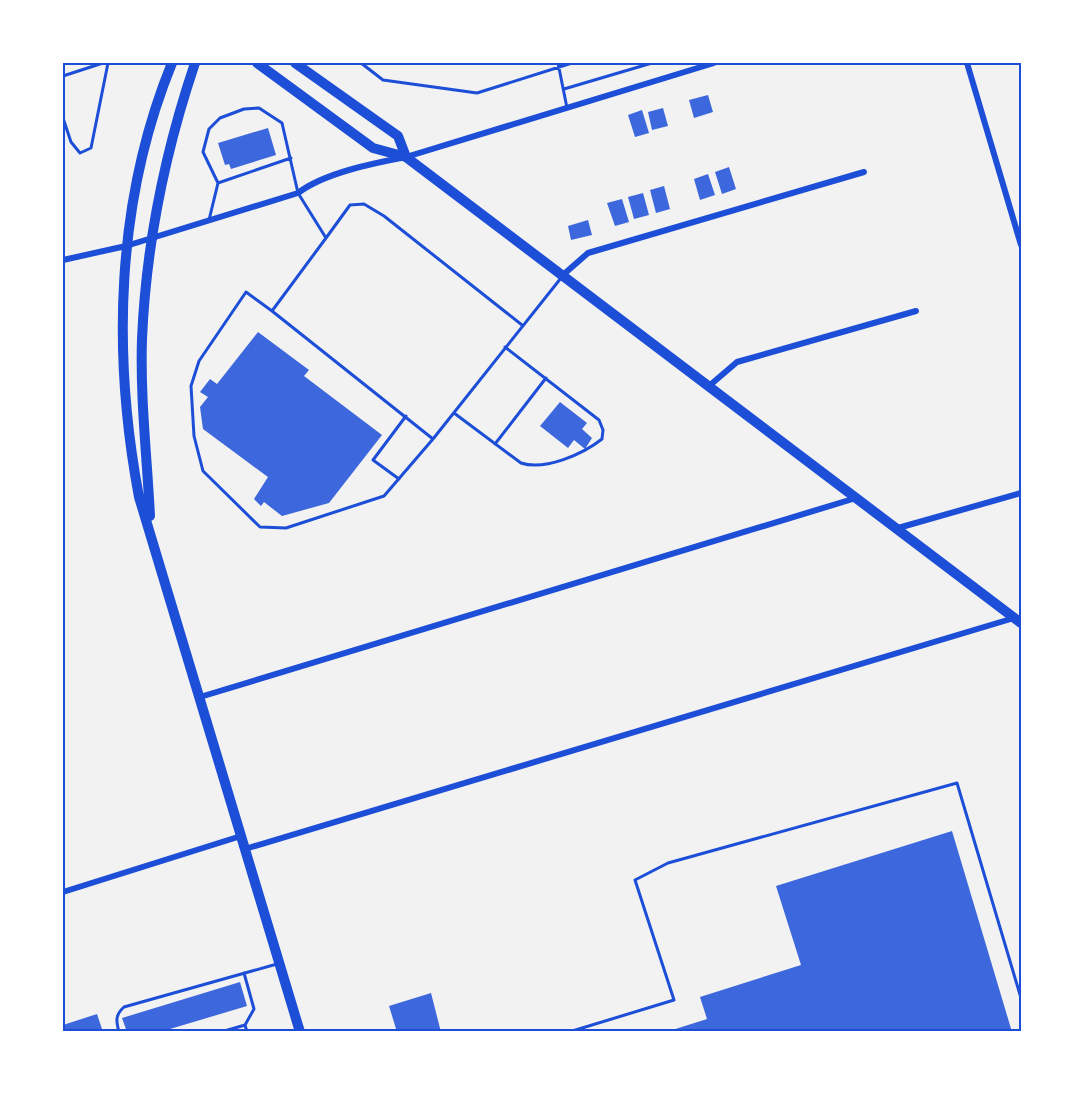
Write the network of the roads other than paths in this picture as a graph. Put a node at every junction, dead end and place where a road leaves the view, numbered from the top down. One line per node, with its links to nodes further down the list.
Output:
1 (105, 63): 13 (lane); 17 (lane)
2 (165, 63): 14 (main road)
3 (171, 63): 14 (main road)
4 (195, 63): 24 (main road)
5 (257, 63): 18 (main road)
6 (295, 63): 18 (main road)
7 (361, 63): 12 (lane)
8 (572, 63): 12 (lane)
9 (652, 63): 15 (lane)
10 (714, 63): 16 (street)
11 (968, 63): 26 (street)
12 (558, 65): 15 (lane)
13 (63, 76)
14 (163, 83): 27 (main road)
15 (564, 88): 16 (lane)
16 (567, 108): 18 (street)
17 (63, 118)
18 (406, 157): 22 (street); 29 (main road)
19 (291, 158): 21 (lane); 21 (lane); 22 (lane)
20 (864, 172): 29 (street)
21 (218, 183): 23 (lane)
22 (298, 193): 23 (street); 25 (lane)
23 (209, 220): 24 (street)
24 (152, 238): 27 (street); 43 (main road)
25 (326, 238): 30 (lane); 32 (lane)
26 (1021, 245)
27 (126, 246): 28 (street); 43 (main road)
28 (63, 258)
29 (564, 274): 32 (lane); 35 (main road)
30 (272, 311): 37 (lane); 40 (lane)
31 (916, 311): 35 (street)
32 (522, 325): 33 (lane)
33 (505, 347): 34 (lane); 36 (lane)
34 (546, 378): 39 (lane); 39 (lane)
35 (709, 386): 42 (main road)
36 (454, 413): 38 (lane); 39 (lane)
37 (406, 417): 38 (lane); 40 (lane)
38 (433, 439): 40 (lane)
39 (495, 444)
40 (399, 479)
41 (1021, 493): 44 (street)
42 (857, 498): 44 (main road); 46 (street)
43 (150, 528): 46 (main road)
44 (898, 528): 45 (main road)
45 (1018, 620): 48 (street)
46 (200, 697): 47 (main road)
47 (242, 836): 48 (main road); 49 (street)
48 (245, 849): 50 (main road)
49 (63, 892)
50 (279, 963): 51 (lane); 57 (main road)
51 (244, 973): 53 (lane); 54 (lane)
52 (1021, 998): 58 (lane)
53 (245, 1025): 55 (lane); 56 (lane)
54 (119, 1032)
55 (221, 1032)
56 (247, 1032)
57 (300, 1032)
58 (569, 1032)

